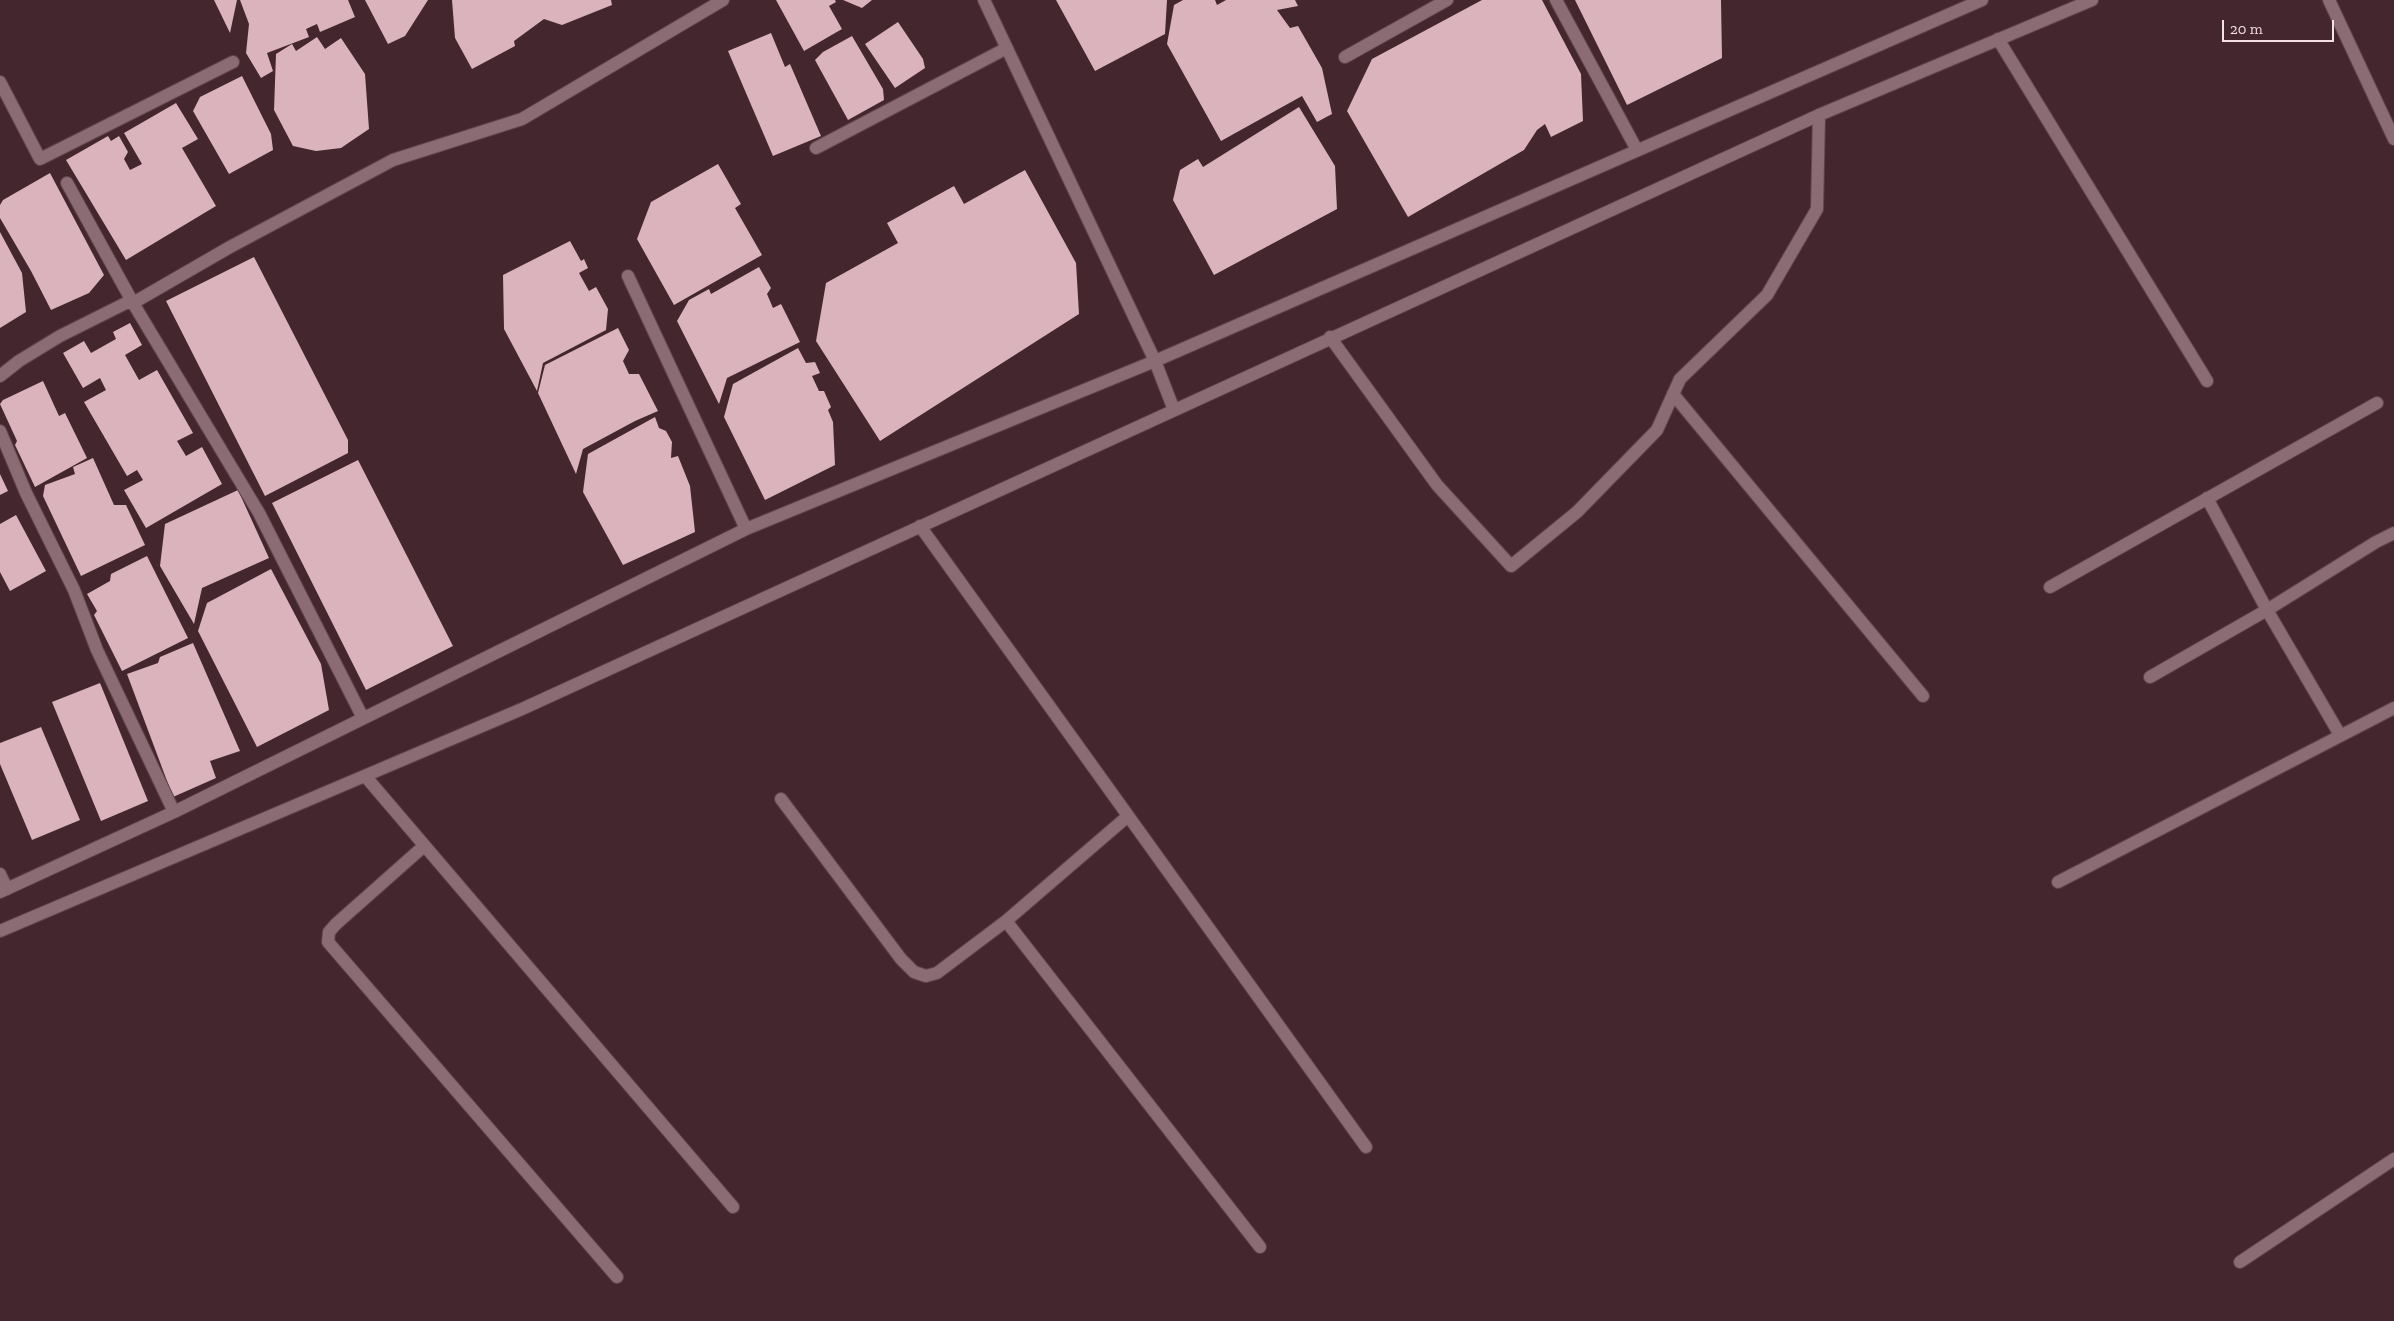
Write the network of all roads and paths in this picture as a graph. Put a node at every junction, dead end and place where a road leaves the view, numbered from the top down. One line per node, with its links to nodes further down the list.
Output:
1 (723, 0): 19 (street)
2 (984, 0): 9 (street)
3 (1447, 0): 10 (street)
4 (1556, 0): 16 (street)
5 (1982, 0): 16 (street)
6 (2092, 0): 8 (street)
7 (2329, 0): 14 (street)
8 (1998, 39): 13 (street); 23 (street)
9 (1007, 48): 15 (street); 21 (street)
10 (1345, 56)
11 (232, 62): 12 (street)
12 (0, 82)
13 (1819, 115): 20 (street); 24 (street)
14 (2394, 139)
15 (816, 148)
16 (1637, 150): 21 (street)
17 (67, 183): 19 (street)
18 (628, 276): 30 (street)
19 (133, 303): 22 (street); 37 (street)
20 (1330, 337): 24 (street); 26 (street)
21 (1155, 361): 26 (street); 30 (street)
22 (0, 376)
23 (2207, 381)
24 (1673, 394): 35 (street)
25 (2377, 403): 28 (street)
26 (1174, 410): 29 (street)
27 (0, 431): 41 (street)
28 (2207, 498): 32 (street); 33 (street)
29 (920, 526): 39 (street); 42 (street)
30 (746, 529): 37 (street)
31 (2394, 534): 33 (street)
32 (2050, 587)
33 (2267, 610): 34 (street); 38 (street)
34 (2150, 678)
35 (1923, 696)
36 (2394, 708): 38 (street)
37 (363, 718): 41 (street)
38 (2340, 735): 45 (street)
39 (366, 777): 43 (street); 48 (street)
40 (781, 799): 47 (street)
41 (174, 812): 46 (street)
42 (1128, 816): 47 (street); 49 (street)
43 (424, 846): 51 (street); 54 (street)
44 (0, 874): 46 (street)
45 (2058, 882)
46 (4, 890)
47 (1006, 921): 52 (street)
48 (0, 931)
49 (1366, 1147)
50 (2394, 1159): 53 (street)
51 (733, 1207)
52 (1260, 1247)
53 (2240, 1262)
54 (617, 1277)

